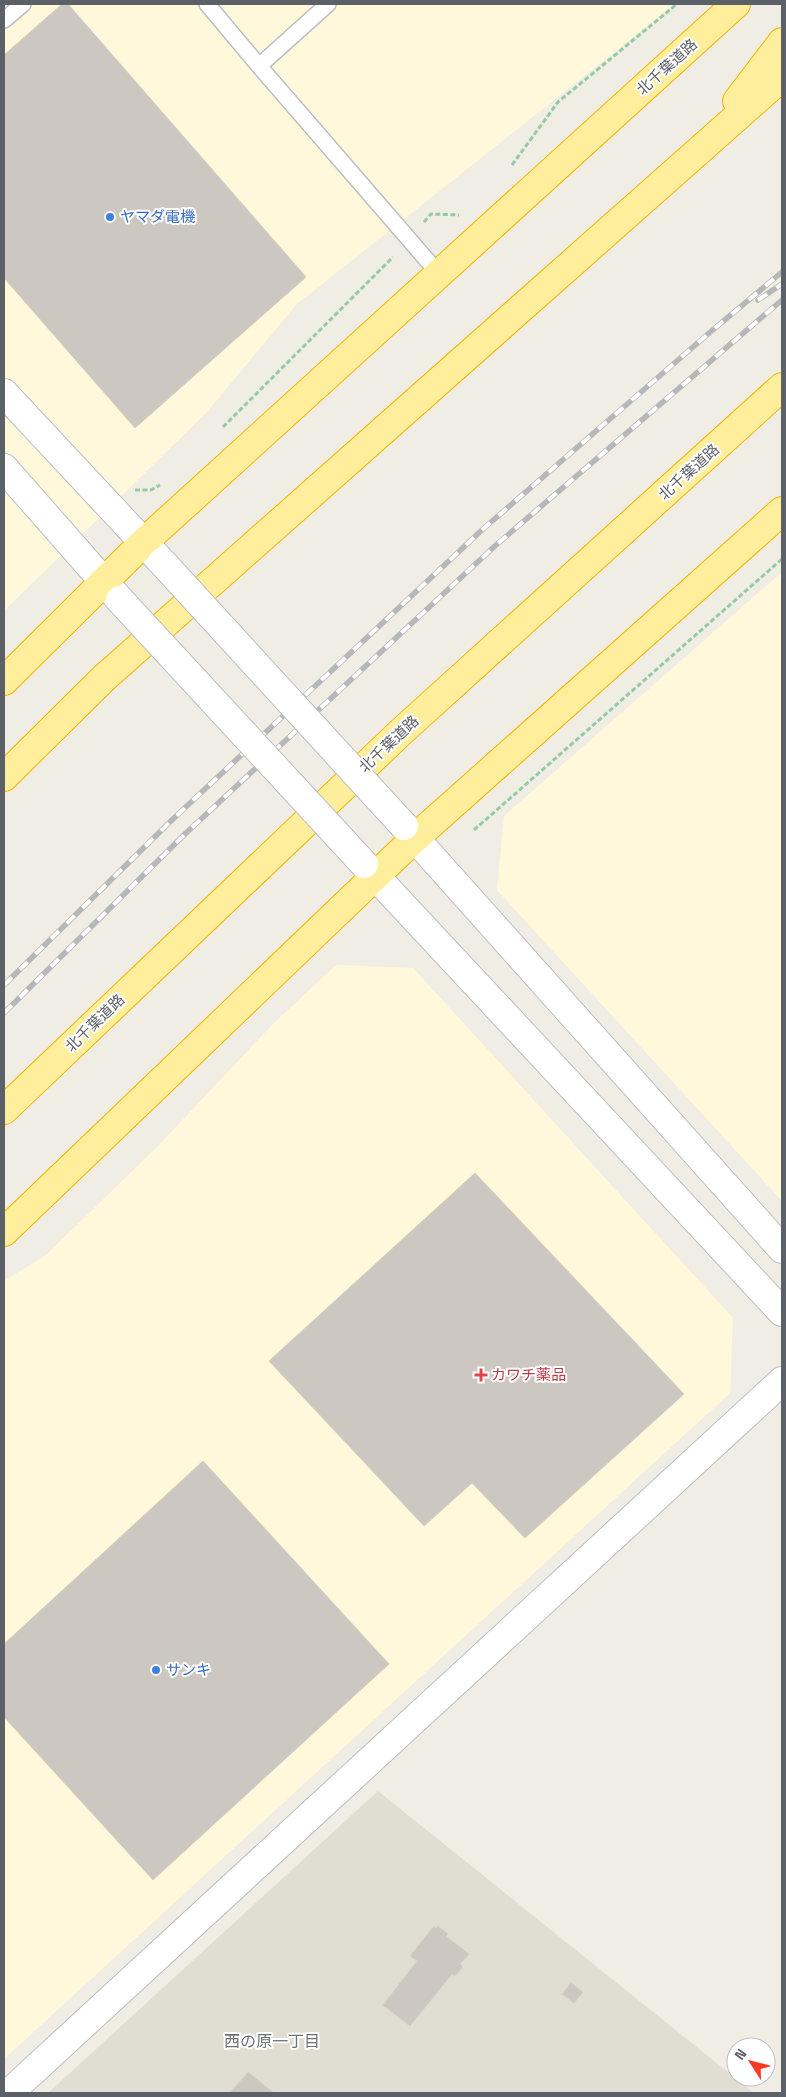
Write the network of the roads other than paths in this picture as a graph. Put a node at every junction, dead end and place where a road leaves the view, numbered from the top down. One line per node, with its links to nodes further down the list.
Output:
1 (23, 4): 5 (lane)
2 (207, 4): 7 (lane)
3 (328, 4): 7 (lane)
4 (725, 7): 10 (highway, 北千葉道路)
5 (4, 20)
6 (782, 42): 9 (highway)
7 (259, 66): 10 (lane)
8 (782, 77): 9 (highway)
9 (698, 151): 18 (highway)
10 (439, 274): 15 (highway, 北千葉道路)
11 (782, 387): 21 (highway, 北千葉道路)
12 (4, 393): 15 (street)
13 (4, 468): 16 (street)
14 (782, 510): 19 (highway)
15 (153, 552): 16 (highway, 北千葉道路); 19 (street, bridge)
16 (112, 591): 17 (highway, 北千葉道路); 20 (street, bridge)
17 (4, 681)
18 (4, 777)
19 (409, 832): 20 (highway); 23 (street)
20 (369, 870): 22 (highway); 24 (street)
21 (4, 1110)
22 (4, 1232)
23 (782, 1249)
24 (782, 1312)
25 (782, 1381): 26 (street)
26 (9, 2093)

